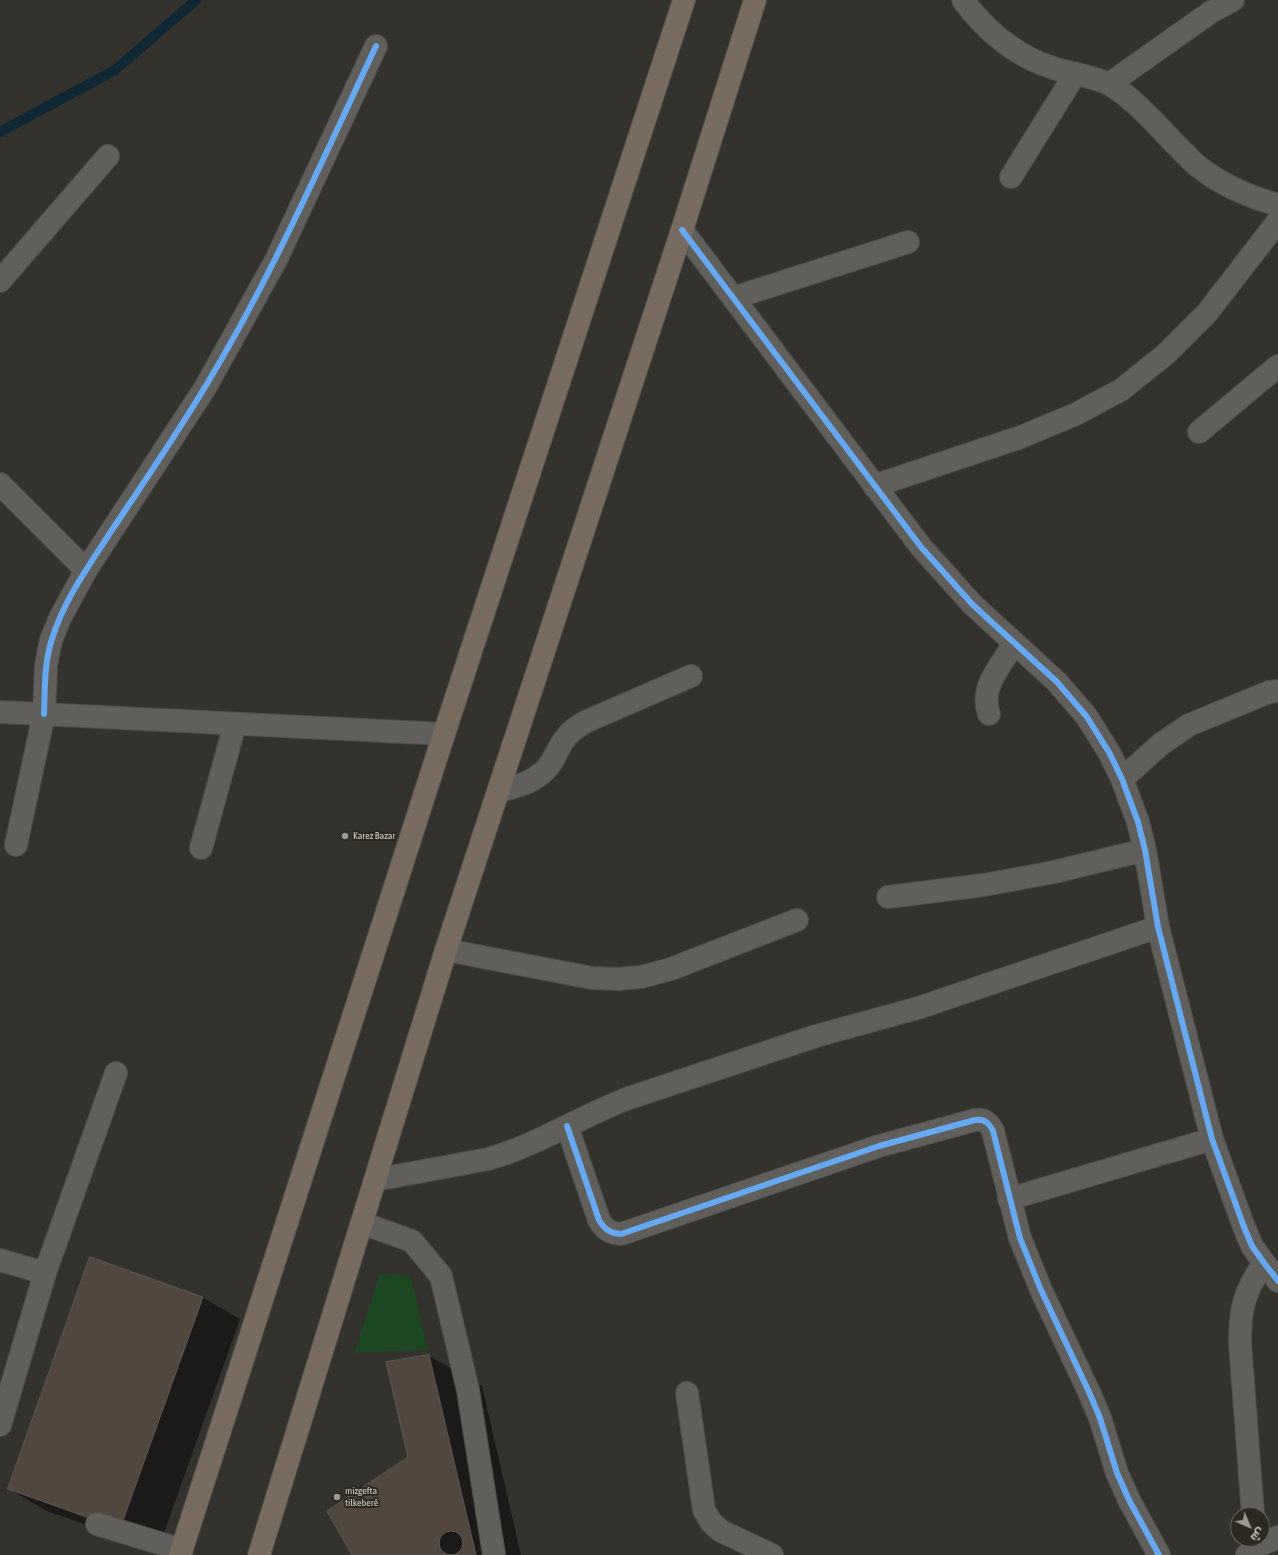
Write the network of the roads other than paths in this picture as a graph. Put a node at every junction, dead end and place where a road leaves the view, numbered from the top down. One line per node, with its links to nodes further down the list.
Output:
1 (684, 0): 28 (highway)
2 (755, 0): 12 (highway)
3 (963, 0): 6 (street)
4 (1233, 0): 7 (street)
5 (376, 46): 20 (street)
6 (1075, 74): 7 (street); 9 (street)
7 (1109, 84): 10 (street)
8 (108, 156): 14 (street)
9 (1011, 177)
10 (1278, 205)
11 (1278, 221): 19 (street)
12 (682, 230): 15 (street); 30 (highway)
13 (908, 242): 15 (street)
14 (0, 281)
15 (733, 298): 19 (street)
16 (1278, 366): 17 (street)
17 (1200, 432)
18 (0, 484): 20 (street)
19 (874, 486): 21 (street)
20 (86, 570): 25 (street)
21 (1014, 644): 26 (street); 29 (street)
22 (691, 676): 30 (street)
23 (1275, 689): 29 (street)
24 (0, 712): 25 (street)
25 (44, 714): 27 (street); 31 (street)
26 (989, 714)
27 (235, 724): 28 (street); 32 (street)
28 (444, 734): 52 (highway)
29 (1122, 779): 33 (street)
30 (499, 791): 37 (highway)
31 (16, 845)
32 (201, 848)
33 (1145, 850): 34 (street); 36 (street)
34 (888, 897)
35 (797, 920): 37 (street)
36 (1158, 926): 39 (street); 40 (street)
37 (446, 950): 41 (highway)
38 (116, 1073): 46 (street)
39 (567, 1126): 41 (street); 42 (street)
40 (1212, 1139): 42 (street); 45 (street)
41 (375, 1180): 43 (highway)
42 (1009, 1199): 56 (street)
43 (362, 1223): 53 (highway); 54 (street)
44 (0, 1260): 46 (street)
45 (1264, 1263): 47 (street); 50 (street)
46 (45, 1273): 49 (street)
47 (1278, 1280)
48 (687, 1392): 55 (street)
49 (0, 1425)
50 (1252, 1507)
51 (97, 1524): 52 (street)
52 (181, 1553)
53 (259, 1555)
54 (494, 1555)
55 (772, 1555)
56 (1159, 1555)

